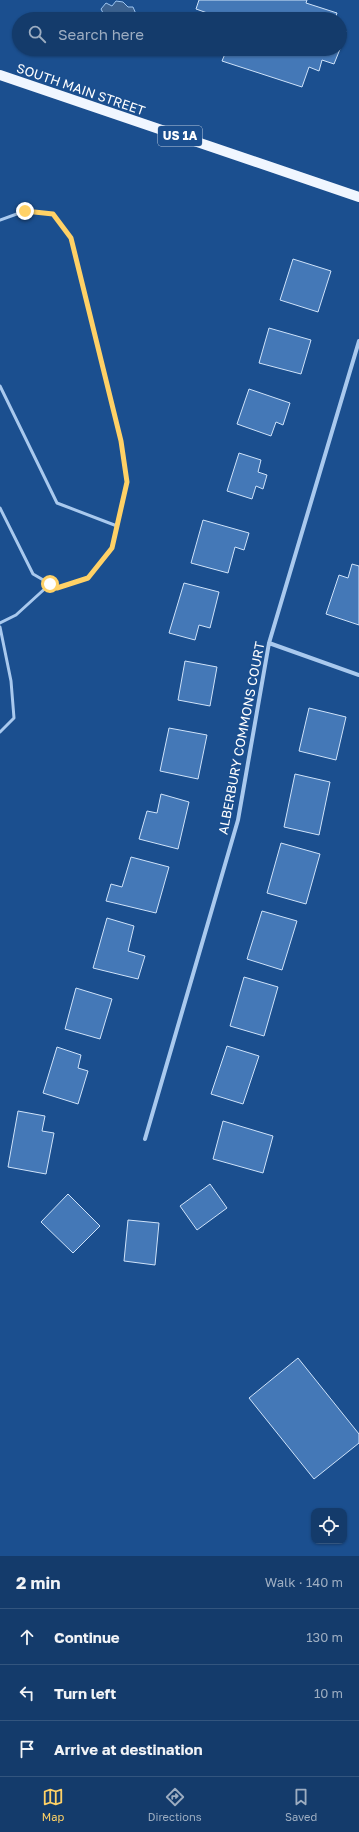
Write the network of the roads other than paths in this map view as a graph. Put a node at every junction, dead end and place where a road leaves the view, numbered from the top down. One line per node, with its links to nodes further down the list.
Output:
1 (0, 75): 2 (main road, SOUTH MAIN STREET / US 1A)
2 (359, 197)
3 (0, 220): 7 (lane)
4 (359, 341): 11 (street, ALBERBURY COMMONS COURT)
5 (0, 386): 7 (lane)
6 (0, 508): 8 (lane)
7 (117, 526): 8 (lane)
8 (50, 584): 9 (lane)
9 (0, 623)
10 (0, 627): 13 (lane)
11 (270, 643): 12 (street); 14 (street, ALBERBURY COMMONS COURT)
12 (359, 675)
13 (0, 732)
14 (145, 1139)

